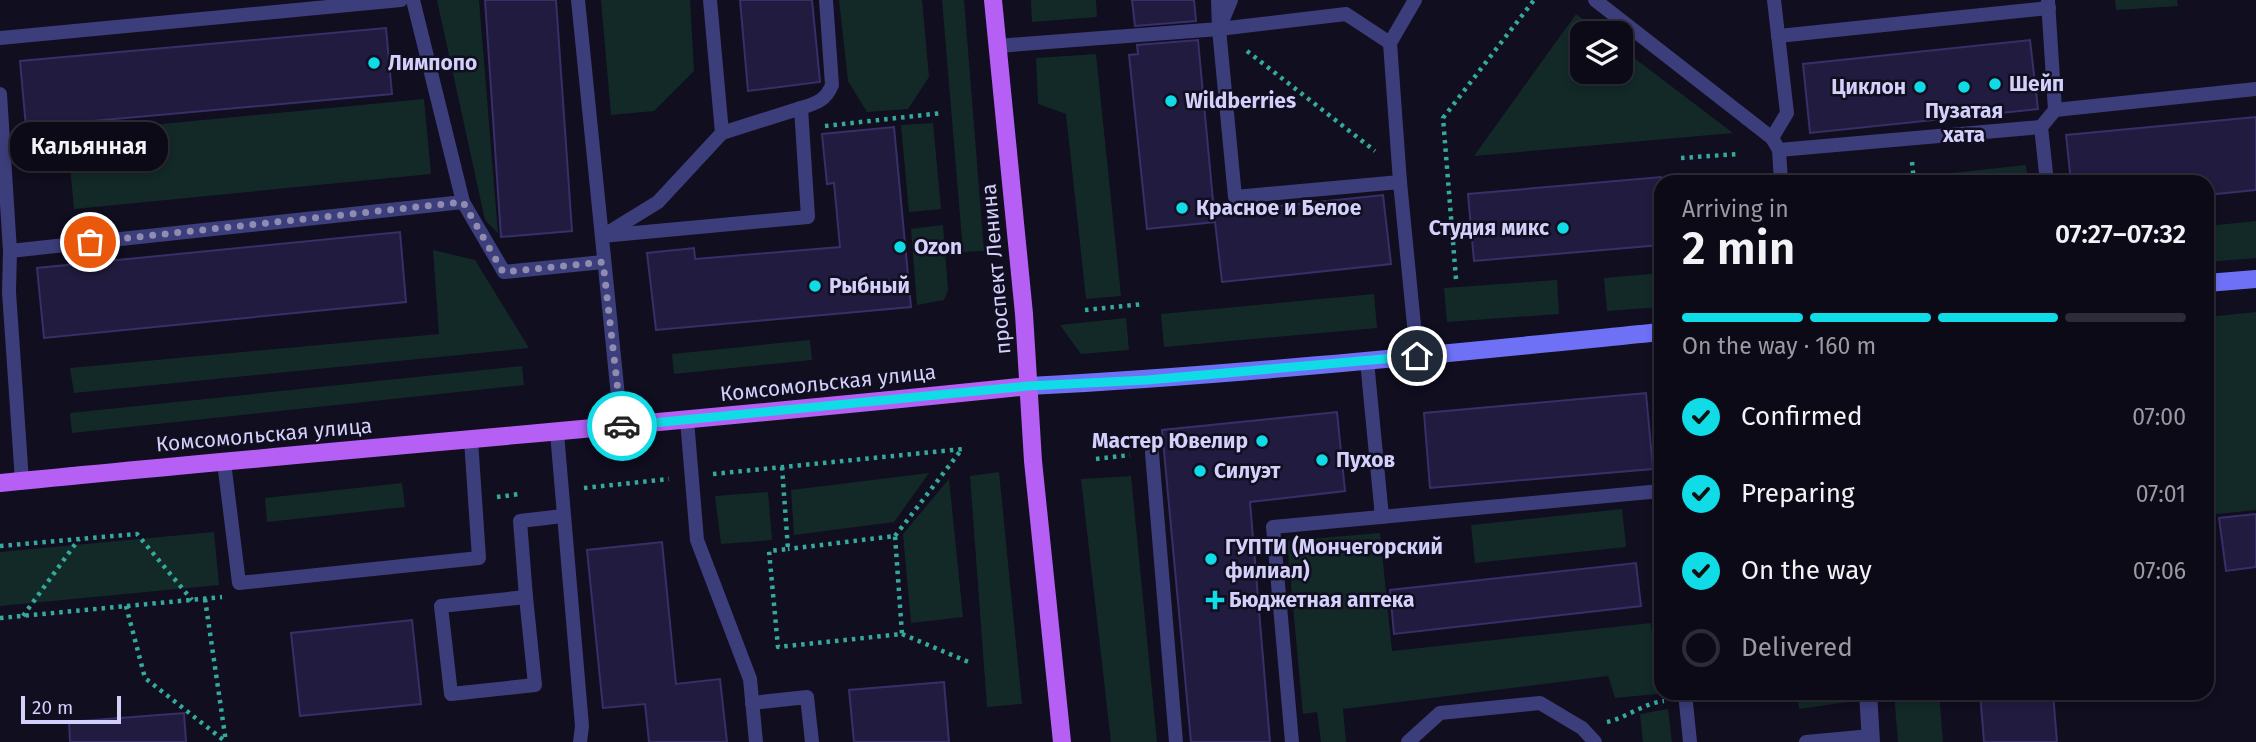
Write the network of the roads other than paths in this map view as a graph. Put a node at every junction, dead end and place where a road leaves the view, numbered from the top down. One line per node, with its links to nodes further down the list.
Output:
1 (401, 0): 15 (lane)
2 (413, 0): 28 (lane)
3 (578, 0): 29 (lane)
4 (710, 0): 23 (lane)
5 (826, 0): 20 (lane)
6 (993, 0): 17 (main road, проспект Ленина)
7 (1219, 0): 13 (lane)
8 (1231, 0): 13 (lane)
9 (1416, 0): 16 (lane)
10 (1595, 0): 24 (lane)
11 (1774, 0): 14 (lane)
12 (2049, 4): 14 (lane); 21 (lane)
13 (1219, 29): 16 (lane); 17 (lane); 27 (lane)
14 (1778, 36): 24 (lane)
15 (0, 38)
16 (1390, 43): 27 (lane)
17 (997, 46): 38 (main road, проспект Ленина)
18 (2256, 89): 21 (lane)
19 (0, 93): 30 (lane)
20 (801, 108): 23 (lane); 29 (lane)
21 (2055, 110): 22 (lane)
22 (2041, 127): 24 (lane); 26 (lane)
23 (722, 133): 29 (lane)
24 (1775, 144): 25 (lane)
25 (1781, 175)
26 (2046, 175)
27 (1400, 176): 36 (lane)
28 (463, 202): 30 (lane); 31 (lane)
29 (602, 236): 31 (lane)
30 (10, 251): 34 (lane)
31 (603, 262): 40 (lane)
32 (2256, 279): 33 (street)
33 (2214, 282)
34 (5, 292): 45 (lane)
35 (1654, 333): 36 (street, Комсомольская улица)
36 (1417, 356): 37 (street, Комсомольская улица)
37 (1367, 361): 38 (street, Комсомольская улица); 49 (lane)
38 (1028, 386): 39 (main road, Комсомольская улица); 58 (main road, проспект Ленина)
39 (687, 420): 40 (main road, Комсомольская улица); 53 (lane)
40 (621, 426): 41 (main road, Комсомольская улица)
41 (557, 433): 42 (main road, Комсомольская улица); 48 (lane)
42 (471, 440): 44 (main road, Комсомольская улица); 44 (lane)
43 (1152, 453): 59 (lane)
44 (224, 462): 45 (main road, Комсомольская улица)
45 (22, 481): 46 (main road, Комсомольская улица)
46 (0, 483)
47 (1654, 492): 49 (lane)
48 (563, 516): 50 (lane); 55 (lane)
49 (1382, 517): 60 (lane)
50 (526, 597): 50 (lane)
51 (1685, 700): 63 (lane)
52 (1868, 700): 54 (street)
53 (752, 703): 56 (lane); 57 (lane)
54 (1871, 739): 64 (lane)
55 (580, 742)
56 (756, 742)
57 (812, 742)
58 (1062, 742)
59 (1176, 742)
60 (1292, 742)
61 (1408, 742): 62 (lane)
62 (1595, 742)
63 (1690, 742)
64 (1806, 742)

